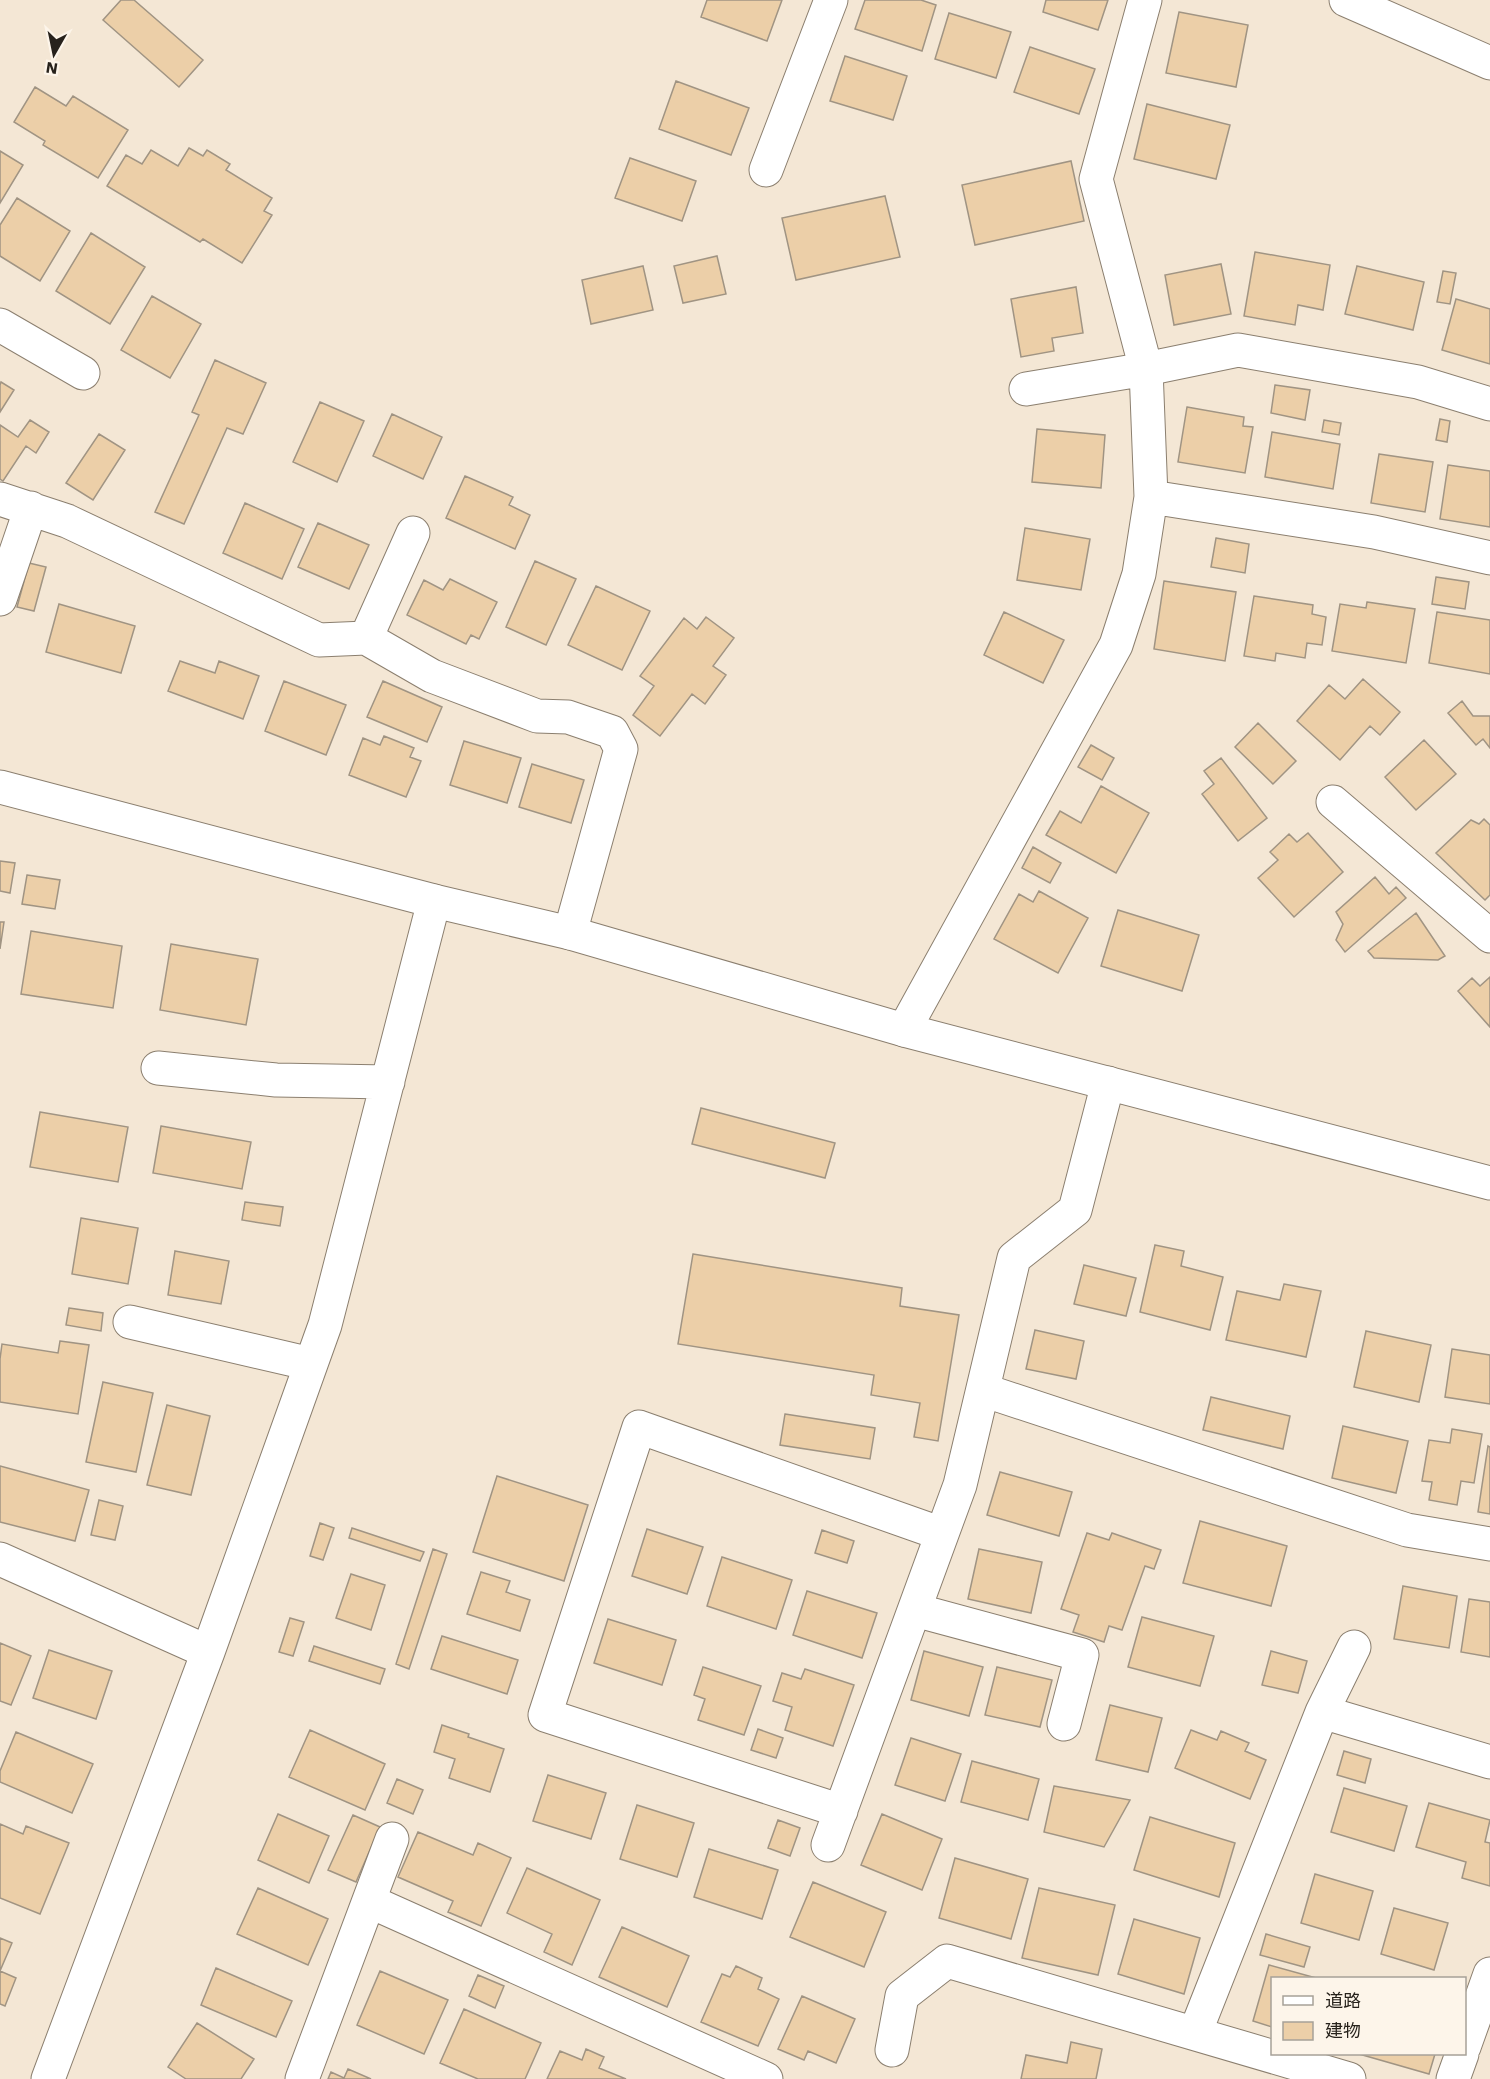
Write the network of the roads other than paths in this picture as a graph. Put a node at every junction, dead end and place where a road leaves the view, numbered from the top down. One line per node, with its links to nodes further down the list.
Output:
1 (831, 0): 5 (street)
2 (1145, 0): 7 (street)
3 (1346, 0): 4 (street)
4 (1490, 63)
5 (766, 170)
6 (0, 325): 8 (street)
7 (1146, 369): 9 (street); 10 (street); 11 (street)
8 (82, 374)
9 (1026, 389)
10 (1490, 404)
11 (1151, 497): 15 (street); 23 (street)
12 (0, 499): 13 (street)
13 (31, 508): 16 (street); 17 (street)
14 (413, 533): 17 (street)
15 (1490, 558)
16 (0, 599)
17 (366, 638): 21 (street)
18 (0, 787): 20 (street)
19 (1333, 802): 22 (street)
20 (434, 901): 21 (street); 25 (street)
21 (570, 933): 23 (street)
22 (1490, 936)
23 (904, 1030): 26 (street)
24 (158, 1068): 25 (street)
25 (388, 1082): 29 (street)
26 (1108, 1083): 27 (street); 30 (street)
27 (1490, 1184)
28 (130, 1322): 29 (street)
29 (310, 1364): 36 (street)
30 (983, 1390): 31 (street); 32 (street)
31 (942, 1534): 34 (street); 40 (street)
32 (1490, 1544)
33 (0, 1559): 36 (street)
34 (915, 1610): 38 (street); 40 (street)
35 (1353, 1647): 37 (street)
36 (208, 1652): 49 (street)
37 (1322, 1712): 39 (street); 45 (street)
38 (1064, 1724)
39 (1490, 1762)
40 (841, 1811): 42 (street)
41 (392, 1839): 43 (street)
42 (828, 1845)
43 (369, 1901): 50 (street); 51 (street)
44 (1490, 1974): 46 (street)
45 (1195, 2033): 47 (street); 52 (street)
46 (1466, 2041)
47 (892, 2050)
48 (1462, 2055): 53 (street)
49 (48, 2079)
50 (302, 2079)
51 (766, 2079)
52 (1349, 2079)
53 (1454, 2079)

